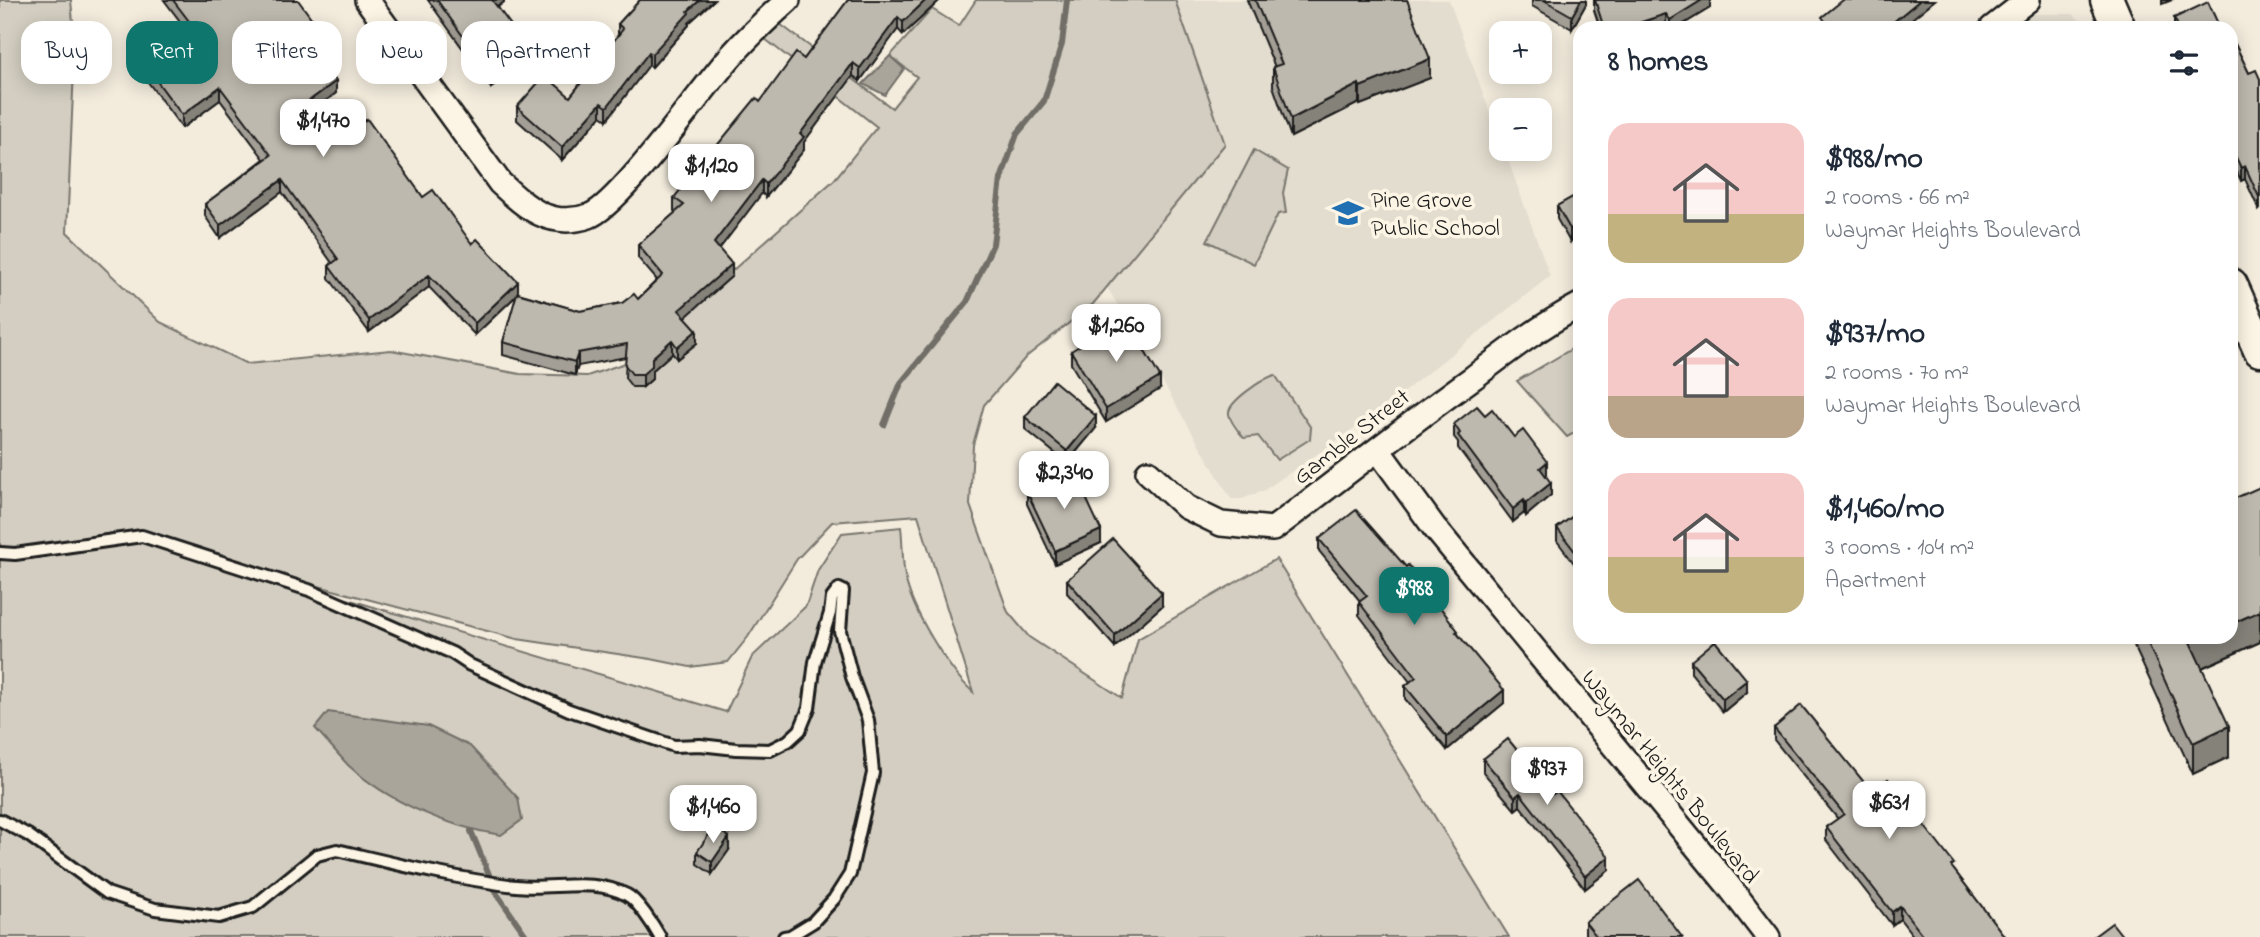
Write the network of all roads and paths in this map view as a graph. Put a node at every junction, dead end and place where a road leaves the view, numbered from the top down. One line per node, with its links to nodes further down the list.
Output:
1 (367, 0): 2 (street)
2 (788, 0)
3 (2028, 0): 5 (street)
4 (2107, 0): 6 (main road)
5 (2001, 21)
6 (2116, 21)
7 (2238, 301): 9 (main road)
8 (1573, 309): 10 (street, Gamble Street)
9 (2260, 350)
10 (1378, 450): 11 (street, Gamble Street); 16 (street, Waymar Heights Boulevard)
11 (1148, 472)
12 (0, 553): 15 (lane)
13 (0, 820): 14 (lane)
14 (660, 937)
15 (784, 937)
16 (1768, 937)

